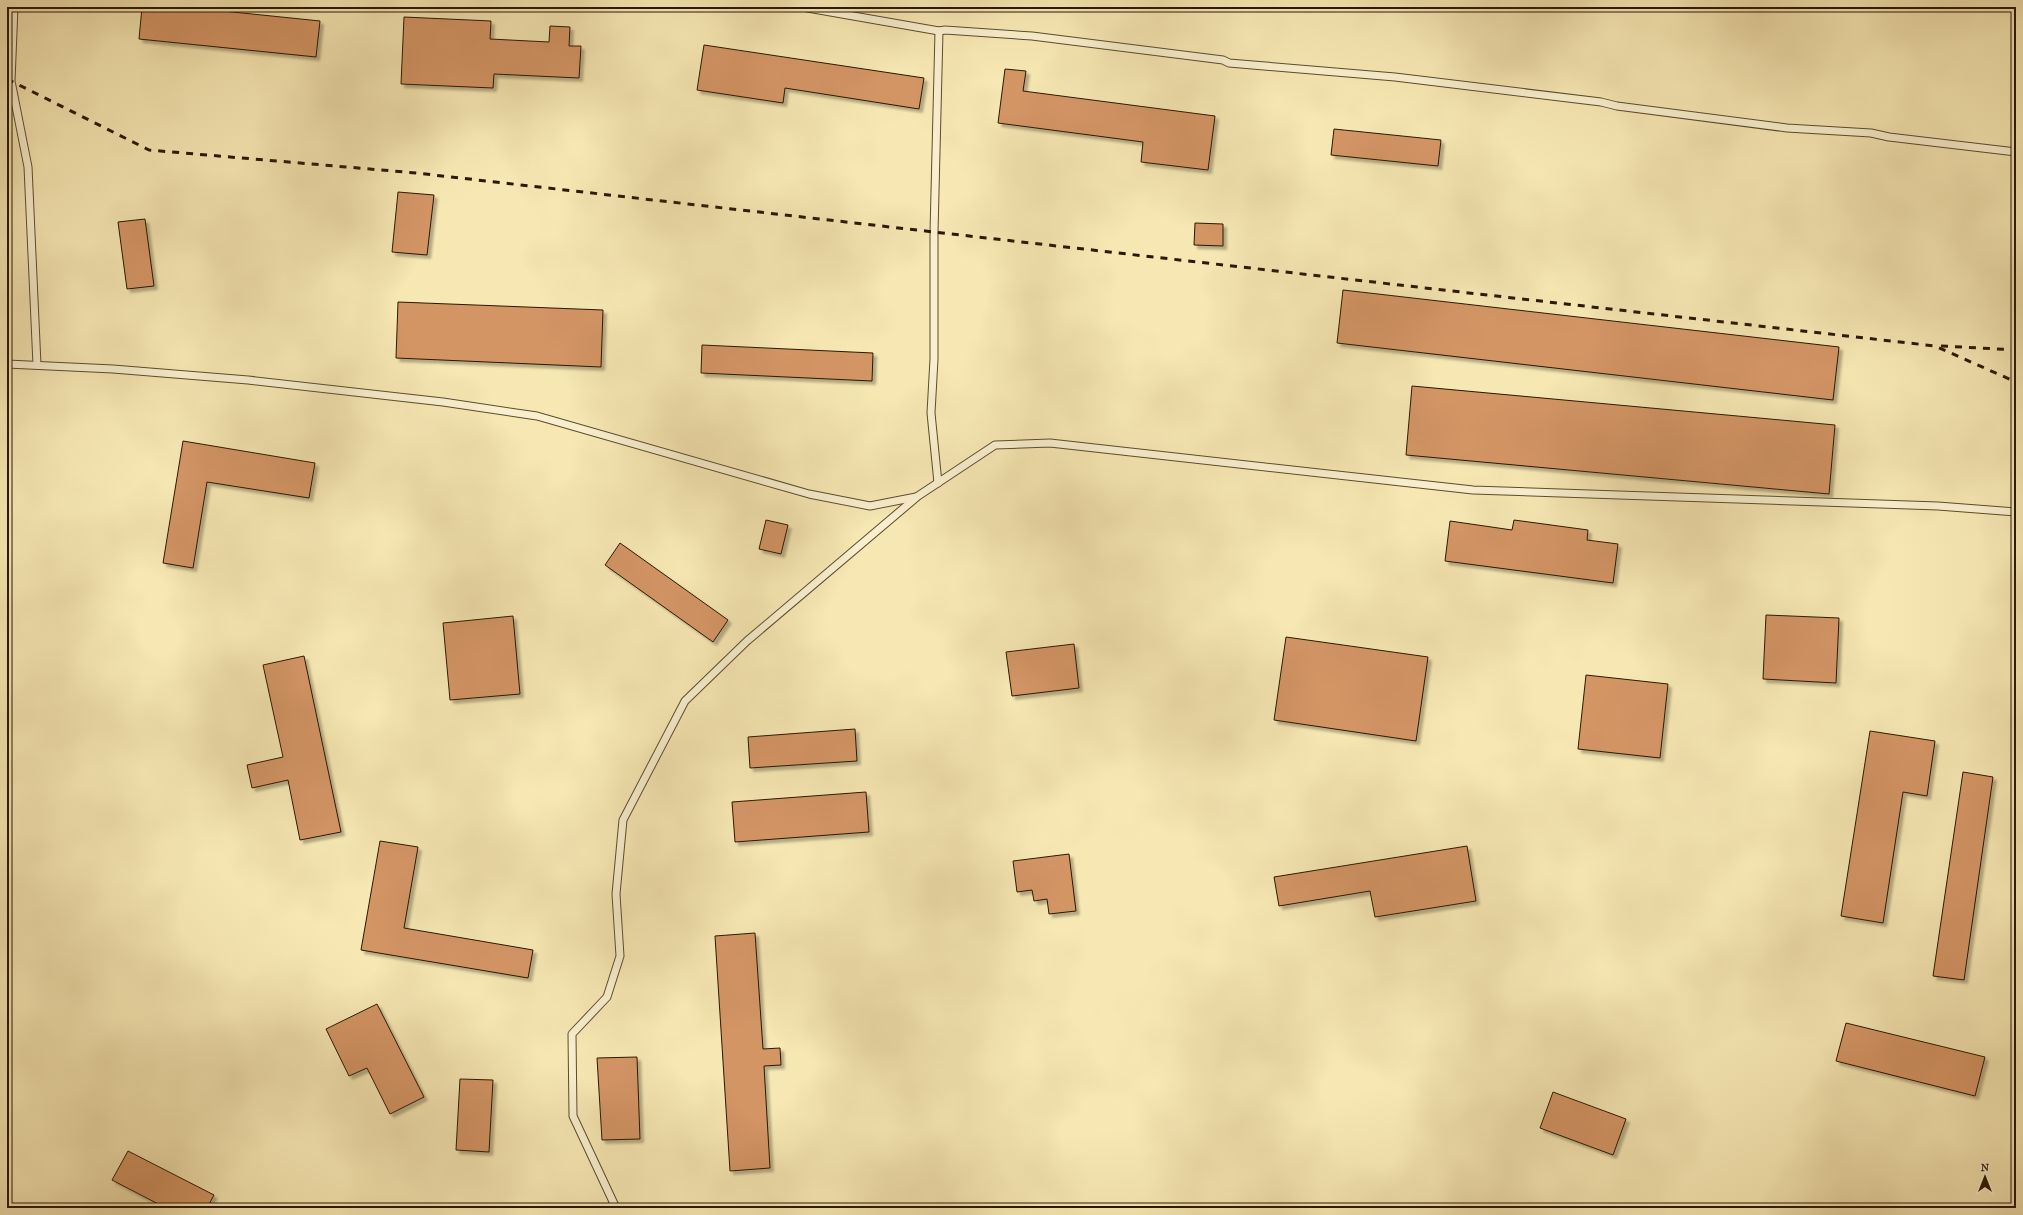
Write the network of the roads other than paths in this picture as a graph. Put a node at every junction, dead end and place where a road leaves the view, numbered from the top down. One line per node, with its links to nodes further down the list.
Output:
1 (14, 7): 6 (lane)
2 (802, 7): 3 (lane)
3 (939, 31): 4 (lane); 7 (lane)
4 (2016, 152)
5 (7, 364): 6 (lane)
6 (37, 365): 8 (lane)
7 (938, 483): 8 (lane); 9 (lane)
8 (918, 496): 10 (lane)
9 (2016, 512)
10 (616, 1208)

